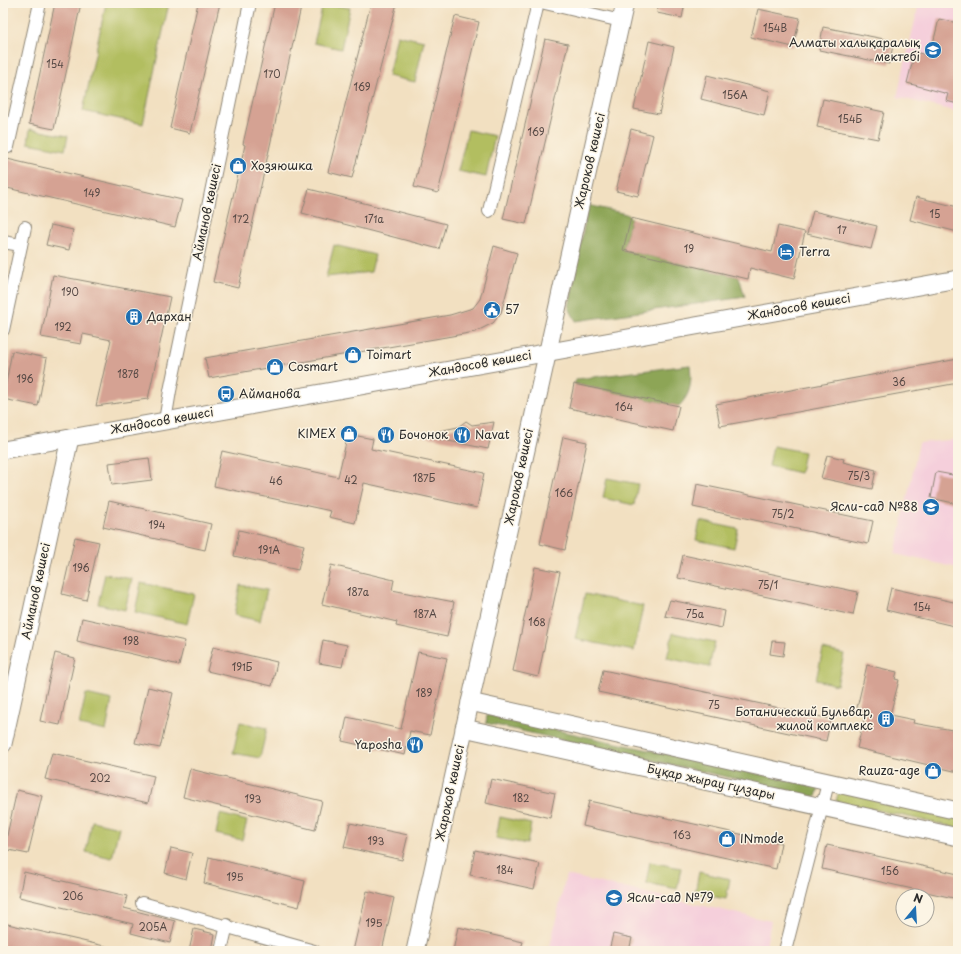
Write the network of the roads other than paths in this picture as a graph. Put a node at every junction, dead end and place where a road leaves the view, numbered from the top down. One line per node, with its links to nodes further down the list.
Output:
1 (40, 3): 7 (street)
2 (250, 3): 15 (street, Айманов көшесі)
3 (538, 3): 8 (street)
4 (545, 3): 6 (street)
5 (625, 3): 6 (main road, Жароков көшесі)
6 (621, 21): 14 (main road, Жароков көшесі)
7 (8, 147)
8 (490, 210)
9 (25, 227): 11 (street)
10 (3, 242): 11 (street)
11 (21, 245): 13 (street)
12 (958, 279): 14 (main road, Жандосов көшесі)
13 (3, 330)
14 (547, 352): 15 (main road, Жандосов көшесі); 18 (main road, Жароков көшесі)
15 (166, 421): 16 (main road, Жандосов көшесі)
16 (70, 438): 17 (main road, Жандосов көшесі); 20 (main road, Айманов көшесі)
17 (3, 450)
18 (470, 702): 19 (main road, Жароков көшесі); 21 (main road, Бұқар жырау гүлзары)
19 (464, 728): 22 (main road, Бұқар жырау гүлзары); 29 (main road, Жароков көшесі)
20 (3, 744)
21 (828, 783): 22 (street); 23 (main road, Бұқар жырау гүлзары)
22 (822, 807): 24 (main road, Бұқар жырау гүлзары); 30 (street)
23 (958, 812)
24 (958, 837)
25 (142, 903): 26 (street)
26 (227, 925): 27 (street); 28 (street)
27 (221, 951)
28 (314, 951)
29 (415, 951)
30 (785, 951)

